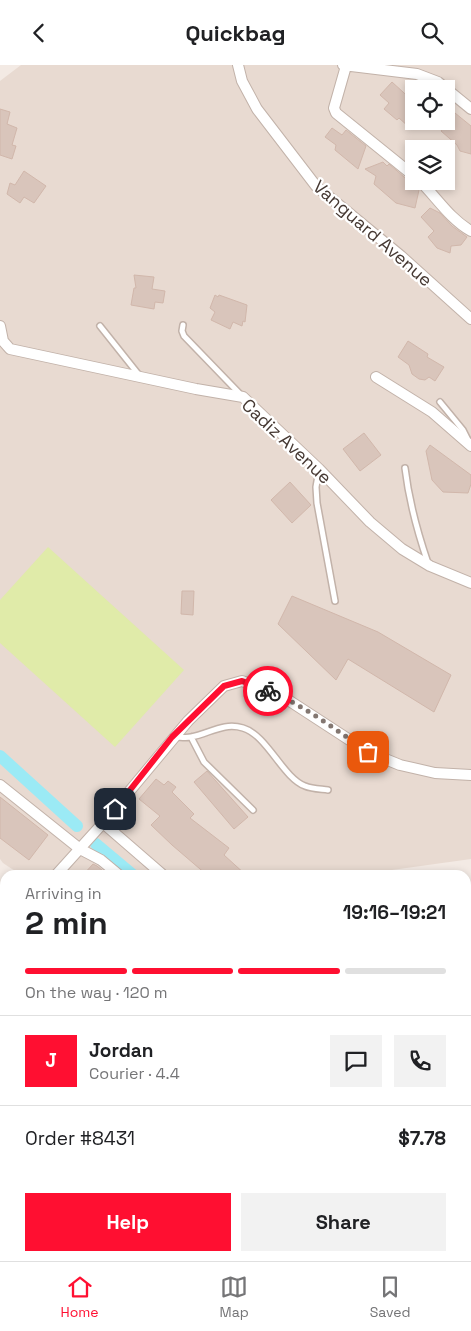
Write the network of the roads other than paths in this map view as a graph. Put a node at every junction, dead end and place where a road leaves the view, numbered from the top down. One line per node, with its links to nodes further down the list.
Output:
1 (238, 65): 7 (street, Vanguard Avenue)
2 (344, 65): 3 (street); 4 (street)
3 (471, 109)
4 (405, 168)
5 (428, 190): 6 (street)
6 (471, 231)
7 (471, 319)
8 (183, 325): 13 (lane)
9 (0, 326): 11 (street, Cadiz Avenue)
10 (100, 326): 11 (lane)
11 (141, 377): 13 (street, Cadiz Avenue)
12 (376, 377): 15 (street)
13 (243, 397): 17 (street, Cadiz Avenue)
14 (440, 403): 15 (lane)
15 (471, 446)
16 (405, 468): 18 (lane)
17 (319, 469): 18 (street, Cadiz Avenue); 20 (lane)
18 (430, 566): 19 (street, Cadiz Avenue)
19 (471, 583)
20 (335, 601)
21 (172, 737): 22 (lane); 23 (street); 27 (street)
22 (191, 737): 25 (lane); 26 (lane)
23 (471, 775)
24 (0, 785): 28 (street)
25 (328, 791)
26 (253, 810)
27 (103, 823): 28 (street); 31 (street)
28 (80, 849): 29 (street); 30 (street)
29 (61, 870)
30 (113, 870)
31 (157, 870)

